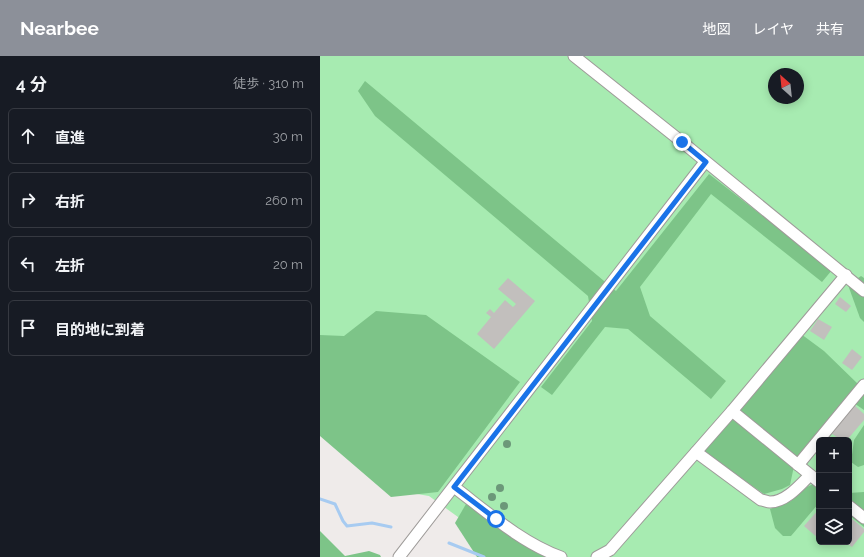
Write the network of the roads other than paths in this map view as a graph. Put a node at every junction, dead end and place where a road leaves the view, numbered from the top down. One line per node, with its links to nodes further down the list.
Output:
1 (574, 56): 2 (street)
2 (706, 162): 3 (street); 10 (street)
3 (846, 275): 4 (street); 6 (street)
4 (864, 291)
5 (864, 385): 8 (street)
6 (732, 411): 7 (street); 8 (street)
7 (696, 452): 9 (street); 15 (street)
8 (798, 465): 9 (street)
9 (815, 478)
10 (454, 487): 13 (street); 14 (street)
11 (852, 508): 12 (street)
12 (864, 518)
13 (399, 557)
14 (561, 557)
15 (597, 557)

